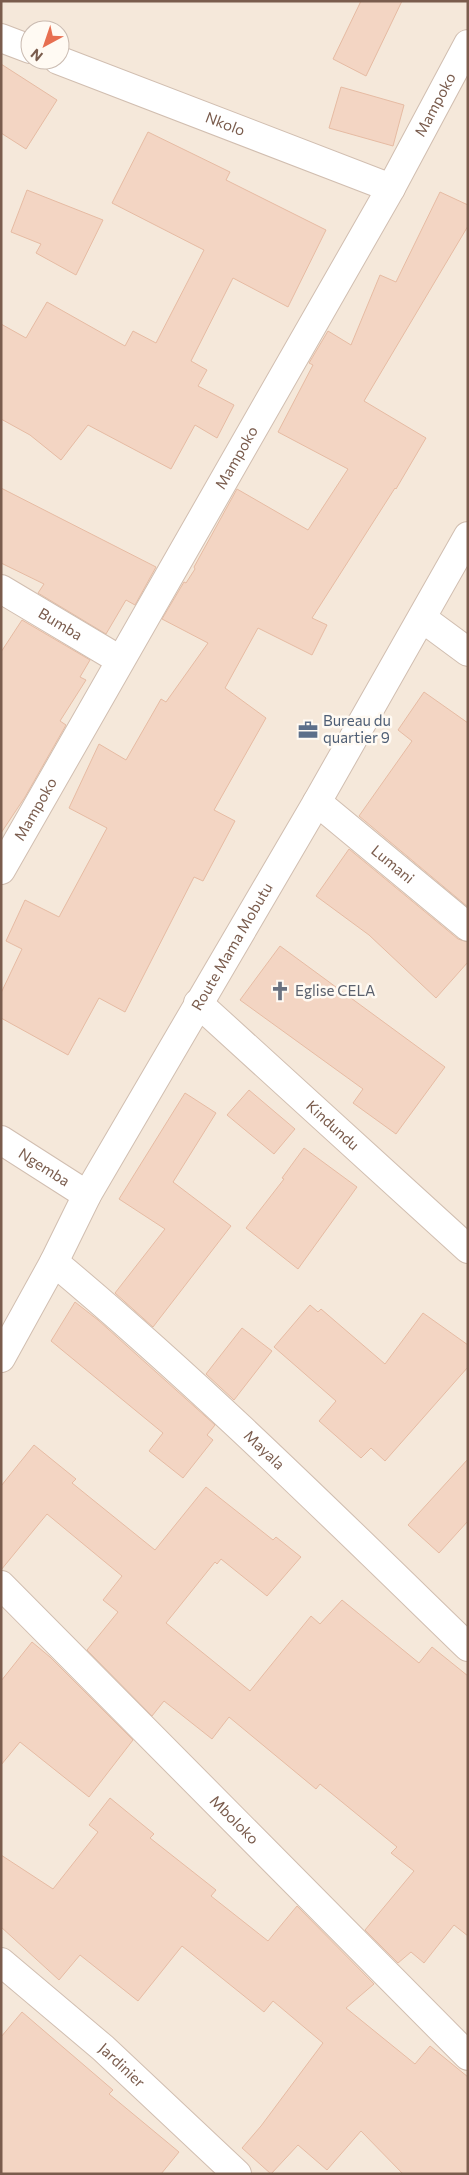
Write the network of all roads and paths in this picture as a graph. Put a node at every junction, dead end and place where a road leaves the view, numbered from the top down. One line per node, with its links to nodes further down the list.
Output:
1 (1, 38): 3 (street)
2 (468, 44): 5 (street, Mampoko)
3 (20, 45)
4 (70, 65): 5 (street, Nkolo)
5 (391, 188): 10 (street, Mampoko)
6 (468, 536): 8 (street, Route Mama Mobutu)
7 (1, 589): 10 (street, Bumba)
8 (422, 618): 9 (street); 11 (street, Route Mama Mobutu)
9 (468, 652)
10 (120, 660): 12 (street, Mampoko)
11 (317, 802): 13 (street, Lumani); 14 (street, Route Mama Mobutu)
12 (1, 870)
13 (468, 927)
14 (198, 1003): 16 (street, Route Mama Mobutu); 17 (street, Kindundu)
15 (1, 1140): 16 (street, Ngemba)
16 (87, 1195): 18 (street, Route Mama Mobutu)
17 (468, 1249)
18 (54, 1262): 19 (street, Route Mama Mobutu); 21 (street, Mayala)
19 (1, 1358)
20 (1, 1585): 23 (street, Mboloko)
21 (468, 1647)
22 (1, 1962): 24 (street, Jardinier)
23 (468, 2056)
24 (237, 2174)

